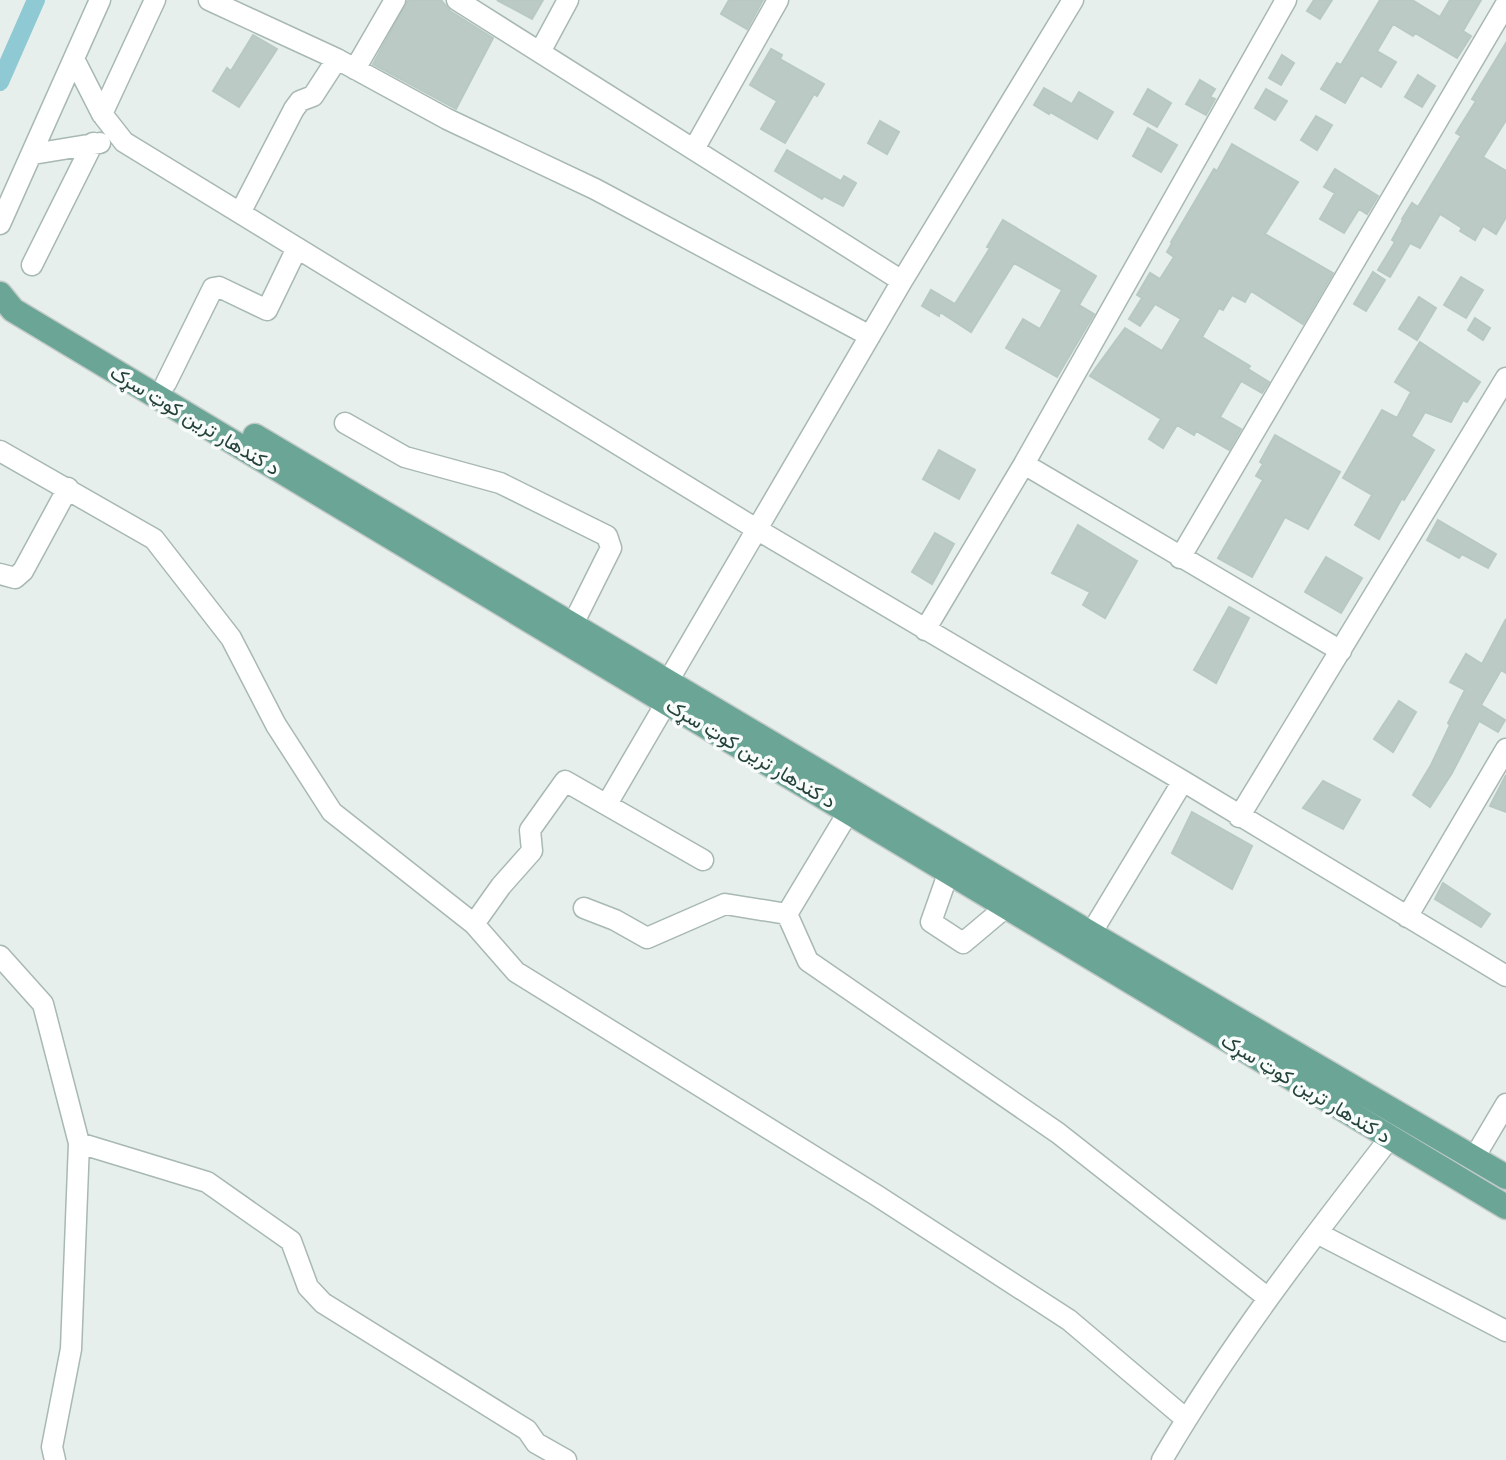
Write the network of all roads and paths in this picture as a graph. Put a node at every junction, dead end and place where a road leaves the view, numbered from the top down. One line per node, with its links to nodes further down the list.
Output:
1 (100, 0): 12 (street)
2 (155, 0): 14 (street)
3 (209, 0): 13 (street)
4 (395, 0): 13 (street)
5 (457, 0): 11 (street)
6 (568, 0): 11 (street)
7 (778, 0): 17 (street)
8 (1073, 0): 23 (street)
9 (1286, 0): 31 (street)
10 (1506, 4): 34 (street)
11 (540, 52): 17 (street)
12 (74, 59): 14 (street); 18 (street)
13 (346, 64): 19 (street); 26 (street)
14 (102, 114): 15 (street)
15 (124, 142): 16 (street); 19 (street)
16 (93, 143): 18 (street); 22 (street)
17 (694, 149): 23 (street)
18 (33, 154): 20 (street)
19 (240, 213): 21 (street)
20 (0, 224)
21 (297, 248): 28 (street); 33 (street)
22 (32, 265)
23 (902, 281): 26 (street)
24 (0, 288): 28 (main road, د کندهار ترين کوټ سړک)
25 (0, 294): 39 (main road, د کندهار ترين کوټ سړک)
26 (870, 336): 33 (street)
27 (1506, 378): 38 (street)
28 (166, 383): 36 (main road, د کندهار ترين کوټ سړک)
29 (345, 423): 36 (street)
30 (0, 451): 32 (street)
31 (1024, 464): 34 (street); 37 (street)
32 (68, 488): 35 (street); 51 (street)
33 (758, 530): 37 (street); 39 (street)
34 (1180, 558): 38 (street)
35 (0, 574)
36 (572, 626): 39 (main road, د کندهار ترين کوټ سړک)
37 (925, 630): 41 (street)
38 (1341, 651): 44 (street)
39 (667, 693): 42 (street); 43 (main road, د کندهار ترين کوټ سړک); 52 (main road, د کندهار ترين کوټ سړک)
40 (1506, 749): 50 (street)
41 (1183, 781): 44 (street); 52 (street)
42 (607, 804): 45 (street); 51 (street)
43 (849, 811): 46 (main road, د کندهار ترين کوټ سړک); 49 (street)
44 (1239, 817): 50 (street)
45 (703, 860)
46 (949, 871): 47 (main road, د کندهار ترين کوټ سړک); 47 (street)
47 (1007, 906): 52 (main road, د کندهار ترين کوټ سړک)
48 (584, 908): 49 (street)
49 (787, 914): 62 (street)
50 (1407, 917): 54 (street)
51 (474, 924): 64 (street)
52 (1086, 942): 56 (main road, د کندهار ترين کوټ سړک); 58 (main road, د کندهار ترين کوټ سړک)
53 (0, 956): 57 (street)
54 (1506, 976)
55 (1506, 1104): 58 (street)
56 (1389, 1139): 60 (main road, د کندهار ترين کوټ سړک); 61 (street)
57 (79, 1143): 65 (street); 66 (street)
58 (1474, 1158): 59 (main road, د کندهار ترين کوټ سړک)
59 (1506, 1177)
60 (1506, 1207)
61 (1317, 1233): 62 (street); 63 (street)
62 (1268, 1298): 64 (street)
63 (1506, 1331)
64 (1186, 1419): 68 (street)
65 (532, 1452): 67 (street)
66 (55, 1460)
67 (566, 1460)
68 (1162, 1460)

